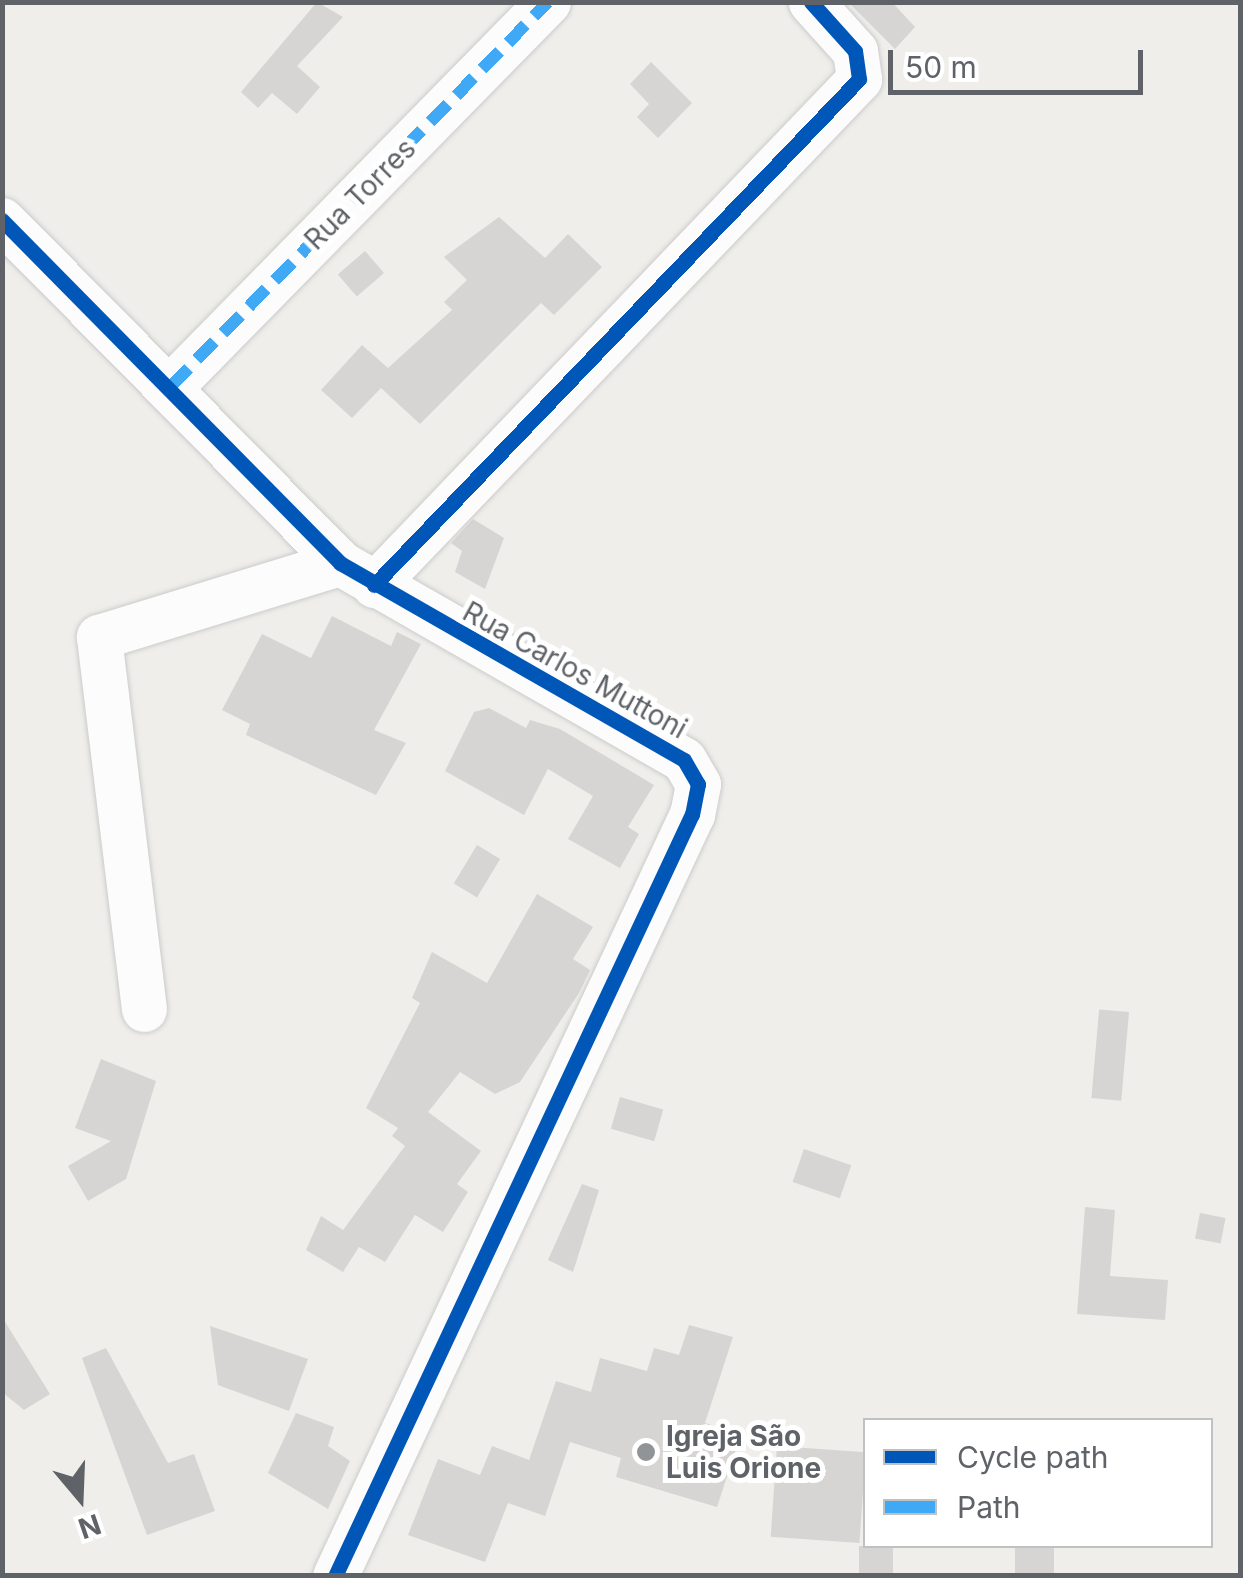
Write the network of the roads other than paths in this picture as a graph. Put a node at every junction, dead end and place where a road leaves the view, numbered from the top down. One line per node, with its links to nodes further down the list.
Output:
1 (548, 2): 4 (street, Rua Torres)
2 (810, 2): 5 (street)
3 (2, 220): 4 (street, Rua Carlos Muttoni)
4 (171, 386): 5 (street, Rua Carlos Muttoni)
5 (357, 574): 6 (street); 7 (street, Rua Carlos Muttoni)
6 (144, 1009)
7 (335, 1576)

